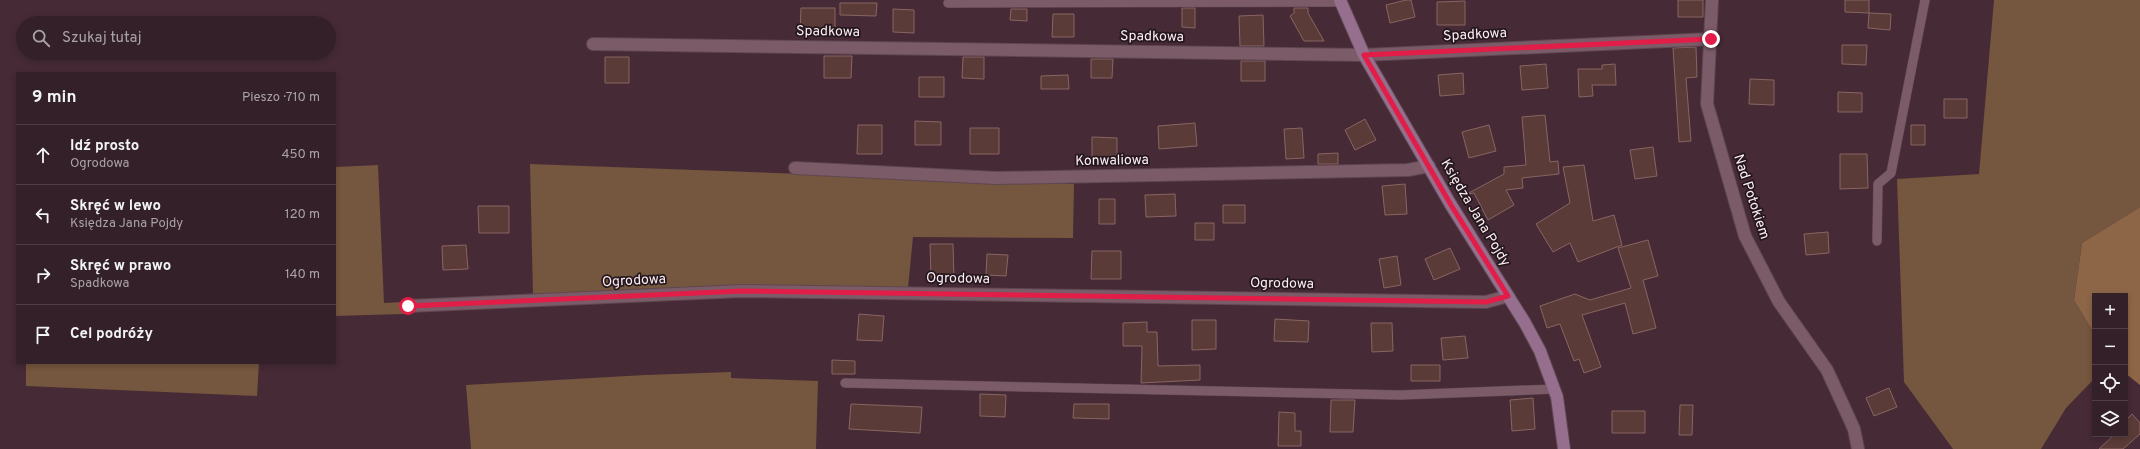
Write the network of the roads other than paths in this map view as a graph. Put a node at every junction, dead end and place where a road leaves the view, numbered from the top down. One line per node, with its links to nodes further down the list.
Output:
1 (1712, 0): 5 (street, Nad Potokiem)
2 (1925, 0): 10 (lane)
3 (1341, 1): 4 (lane); 7 (street, Księdza Jana Pojdy)
4 (948, 3)
5 (1711, 39): 7 (street, Spadkowa); 16 (street, Nad Potokiem)
6 (593, 44): 7 (street, Spadkowa)
7 (1364, 55): 8 (street, Księdza Jana Pojdy)
8 (1428, 166): 9 (street, Konwaliowa); 11 (street, Księdza Jana Pojdy)
9 (796, 168)
10 (1877, 241)
11 (1508, 296): 12 (street, Ogrodowa); 14 (street, Księdza Jana Pojdy)
12 (408, 306)
13 (845, 383): 14 (lane)
14 (1555, 389): 15 (street, Księdza Jana Pojdy)
15 (1564, 449)
16 (1858, 449)

